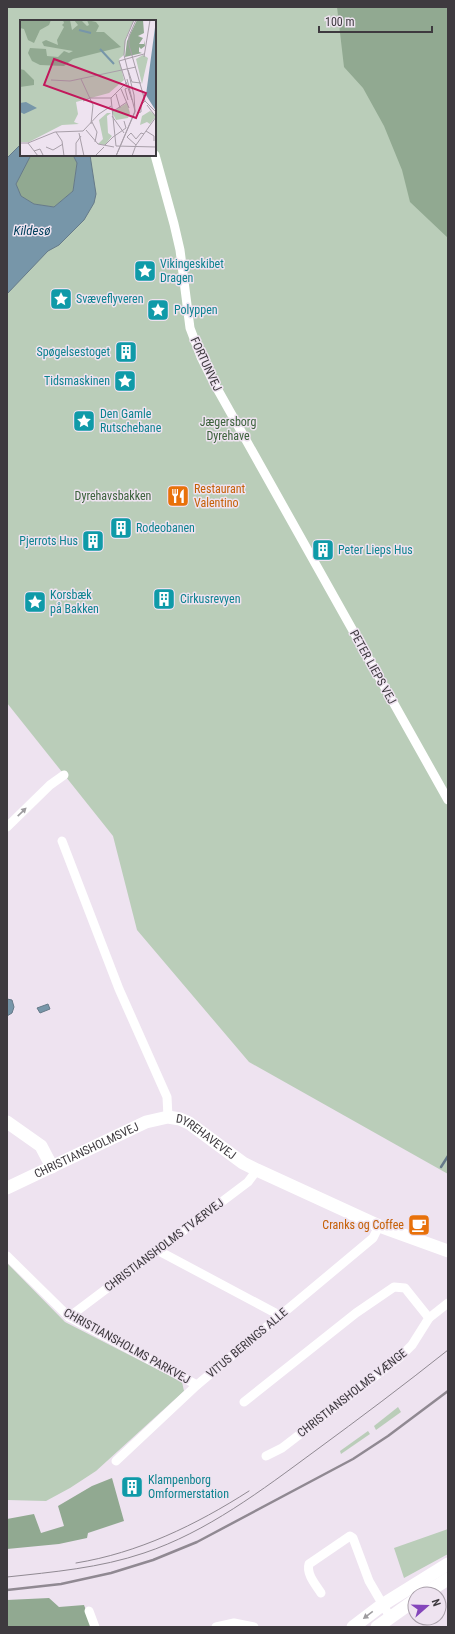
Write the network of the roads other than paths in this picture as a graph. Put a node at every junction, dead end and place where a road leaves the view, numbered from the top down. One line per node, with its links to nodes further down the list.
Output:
1 (155, 156): 2 (street, FORTUNVEJ)
2 (298, 534): 4 (street, PETER LIEPS VEJ)
3 (64, 775): 5 (street, one-way to 3)
4 (448, 800)
5 (7, 827)
6 (62, 841): 7 (street, DYREHAVEVEJ)
7 (168, 1117): 9 (street, CHRISTIANSHOLMSVEJ); 10 (street, DYREHAVEVEJ)
8 (7, 1122): 9 (street)
9 (52, 1167): 11 (street, CHRISTIANSHOLMSVEJ)
10 (257, 1170): 12 (street, DYREHAVEVEJ); 13 (street, CHRISTIANSHOLMS TVÆRVEJ)
11 (7, 1188)
12 (379, 1226): 14 (street, DYREHAVEVEJ); 17 (street, VITUS BERINGS ALLE)
13 (157, 1250): 17 (street); 18 (street, CHRISTIANSHOLMS TVÆRVEJ)
14 (448, 1251)
15 (7, 1256): 18 (street, CHRISTIANSHOLMS PARKVEJ)
16 (448, 1303): 19 (street)
17 (279, 1315): 20 (street, VITUS BERINGS ALLE)
18 (69, 1317): 20 (street, CHRISTIANSHOLMS PARKVEJ)
19 (429, 1318): 21 (street); 22 (street, CHRISTIANSHOLMS VÆNGE)
20 (197, 1385): 23 (street, VITUS BERINGS ALLE)
21 (244, 1402)
22 (266, 1456)
23 (116, 1461)
24 (448, 1564): 28 (street)
25 (448, 1579): 26 (street)
26 (437, 1586)
27 (321, 1593): 28 (street)
28 (382, 1605): 31 (street); 35 (street, one-way to 35)
29 (407, 1605): 31 (street)
30 (89, 1611): 32 (street)
31 (390, 1617): 36 (street)
32 (95, 1627)
33 (216, 1627): 34 (street)
34 (254, 1627)
35 (353, 1627)
36 (378, 1627)

